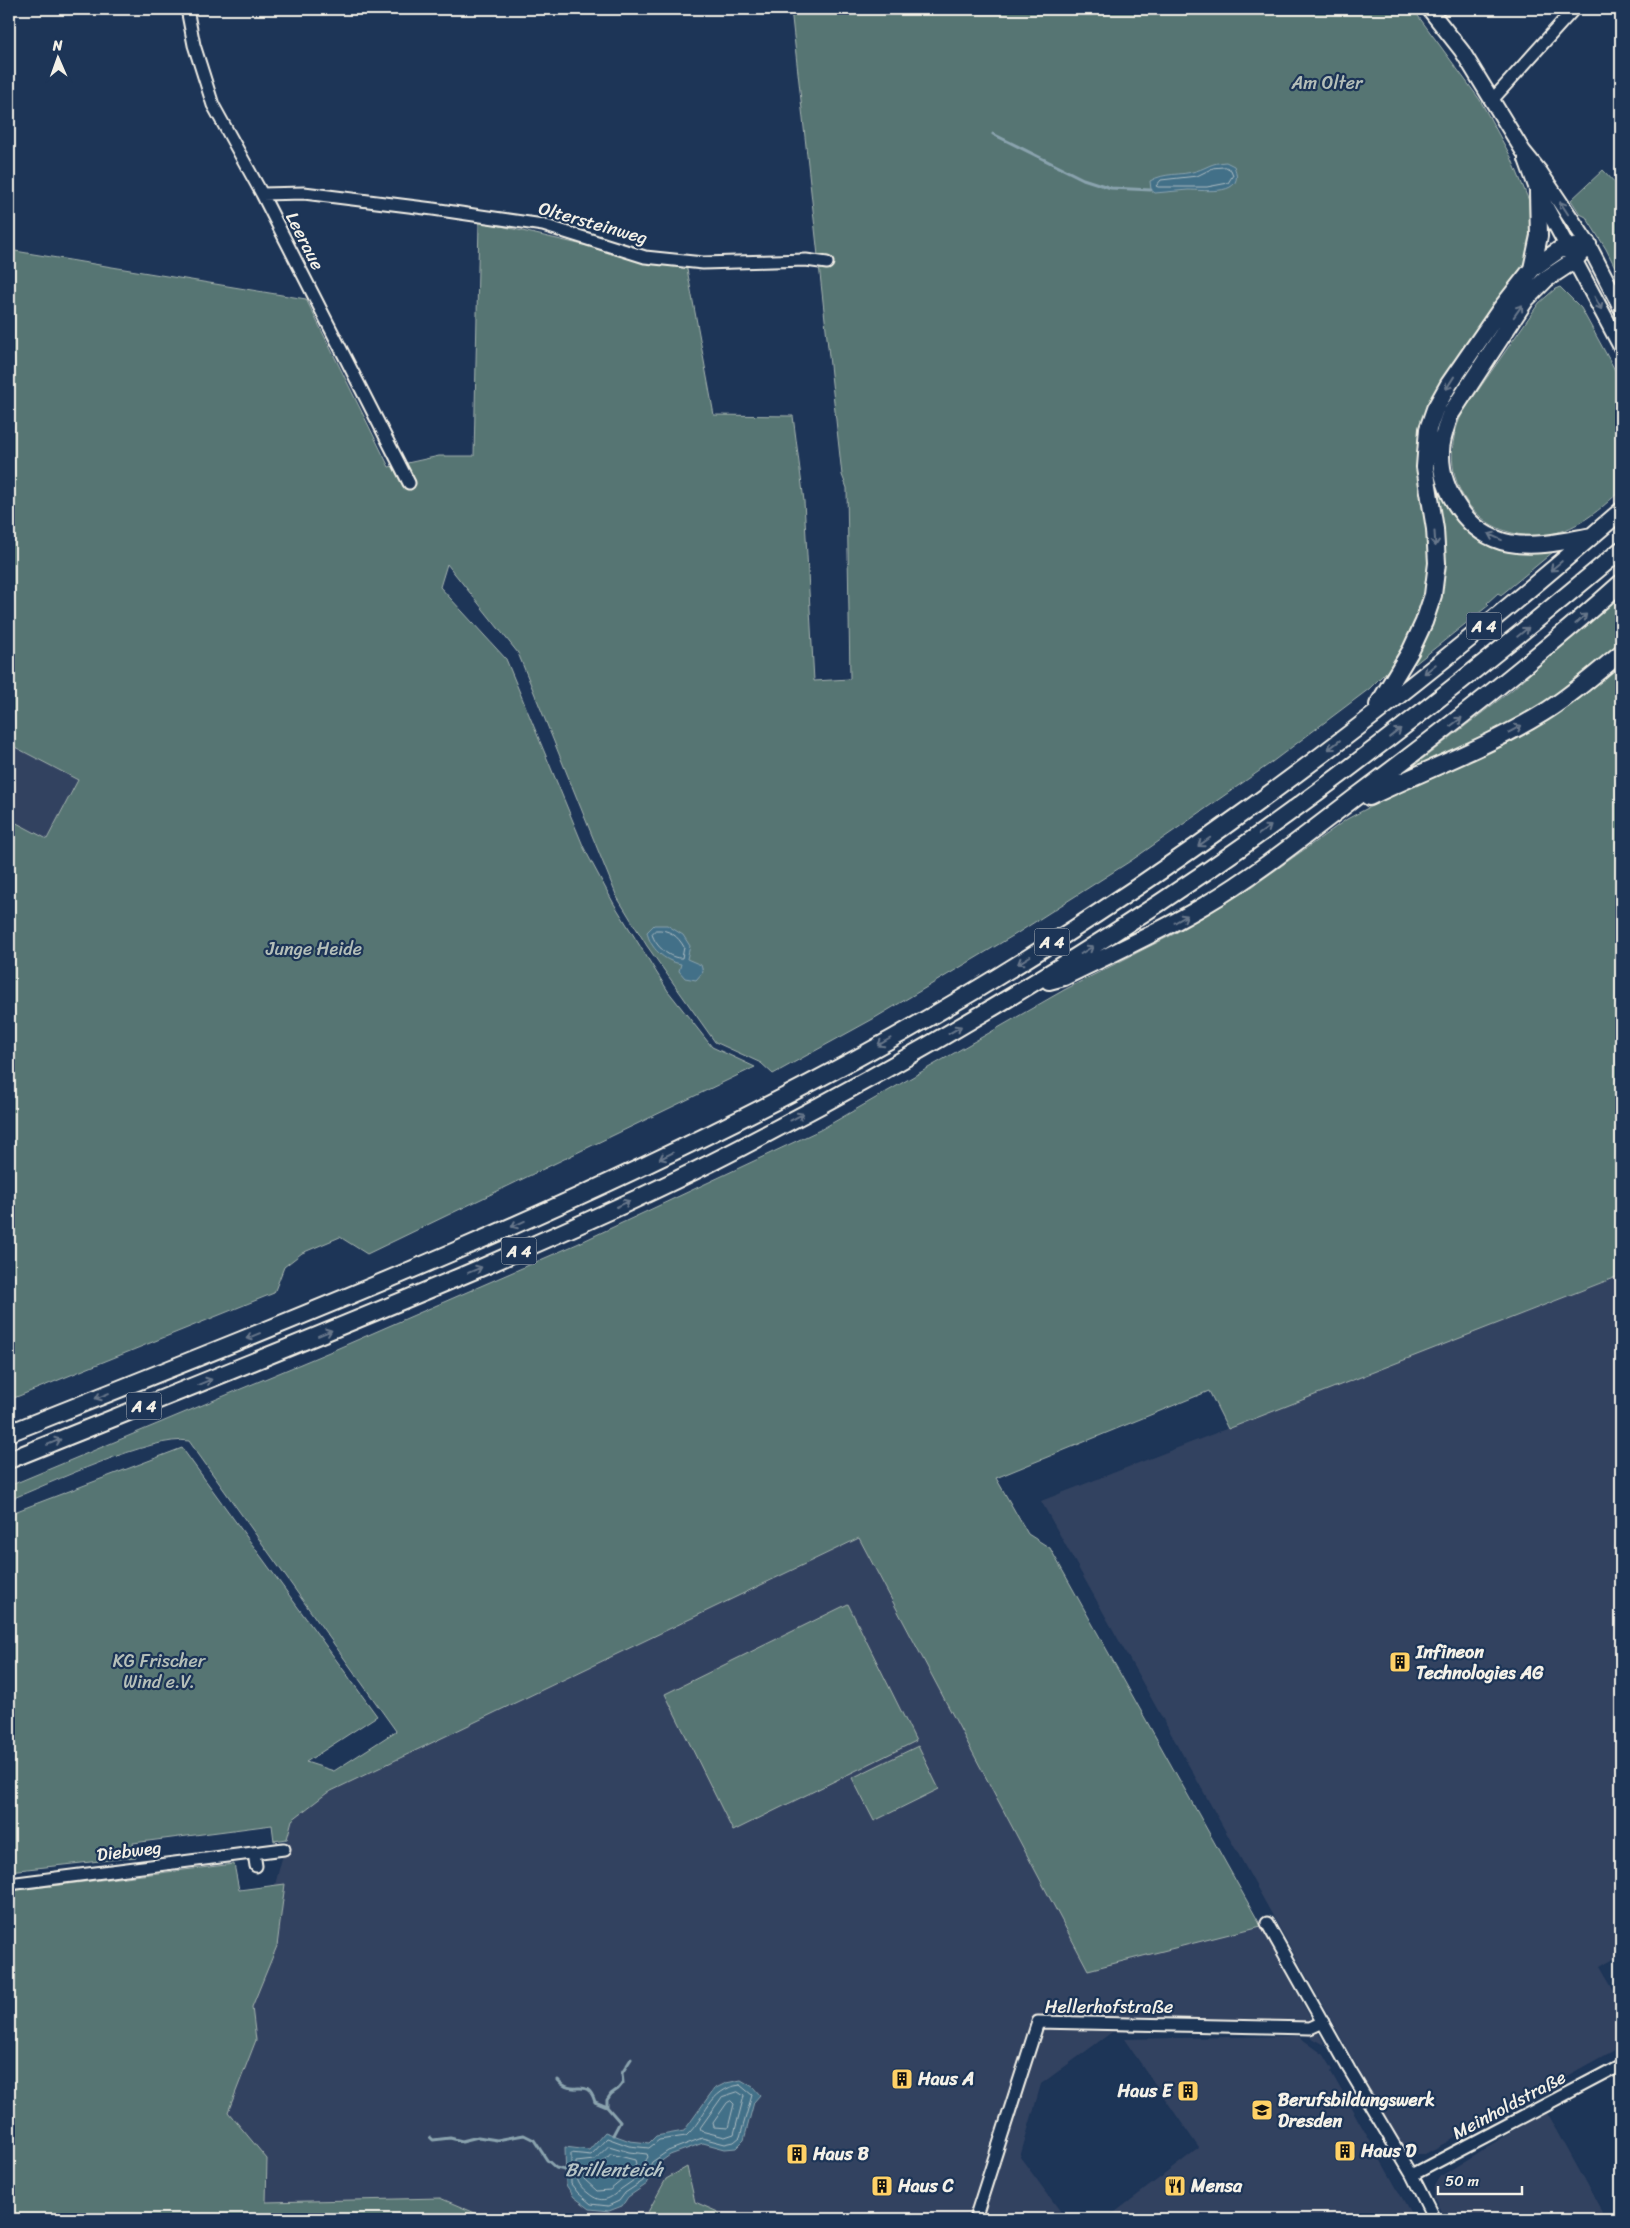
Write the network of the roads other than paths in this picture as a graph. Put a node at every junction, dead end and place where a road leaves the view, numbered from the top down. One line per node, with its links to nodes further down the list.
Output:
1 (187, 9): 7 (street, Leeraue)
2 (1429, 9): 4 (main road)
3 (1574, 9): 4 (street)
4 (1493, 99): 5 (main road)
5 (1523, 151): 6 (main road); 8 (main road, one-way to 5)
6 (1538, 192): 9 (main road); 11 (highway)
7 (262, 194): 10 (street, Oltersteinweg); 14 (street, Leeraue)
8 (1588, 244): 9 (highway); 12 (main road)
9 (1571, 254): 11 (highway); 13 (main road, one-way to 13); 16 (highway, one-way to 9)
10 (827, 263)
11 (1532, 269): 20 (highway, one-way to 20)
12 (1621, 308)
13 (1621, 347)
14 (409, 483)
15 (1621, 511): 16 (highway, A 4)
16 (1594, 535): 20 (highway, A 4, one-way to 20)
17 (1621, 550): 22 (highway, A 4, one-way to 17)
18 (1621, 583): 21 (highway, one-way to 18)
19 (1621, 653): 21 (highway, one-way to 19)
20 (1373, 715): 23 (highway, A 4, one-way to 23)
21 (1333, 815): 22 (highway, one-way to 21)
22 (1031, 985): 24 (highway, A 4, one-way to 22)
23 (9, 1433)
24 (9, 1460)
25 (284, 1849): 26 (street, Diebweg)
26 (254, 1853): 27 (street); 28 (street, Diebweg)
27 (256, 1866)
28 (9, 1884)
29 (1267, 1923): 30 (street)
30 (1323, 2022): 32 (street); 33 (street, Hellerhofstraße)
31 (1621, 2065): 32 (street, Meinholdstraße)
32 (1412, 2175): 34 (street)
33 (975, 2219)
34 (1434, 2219)

